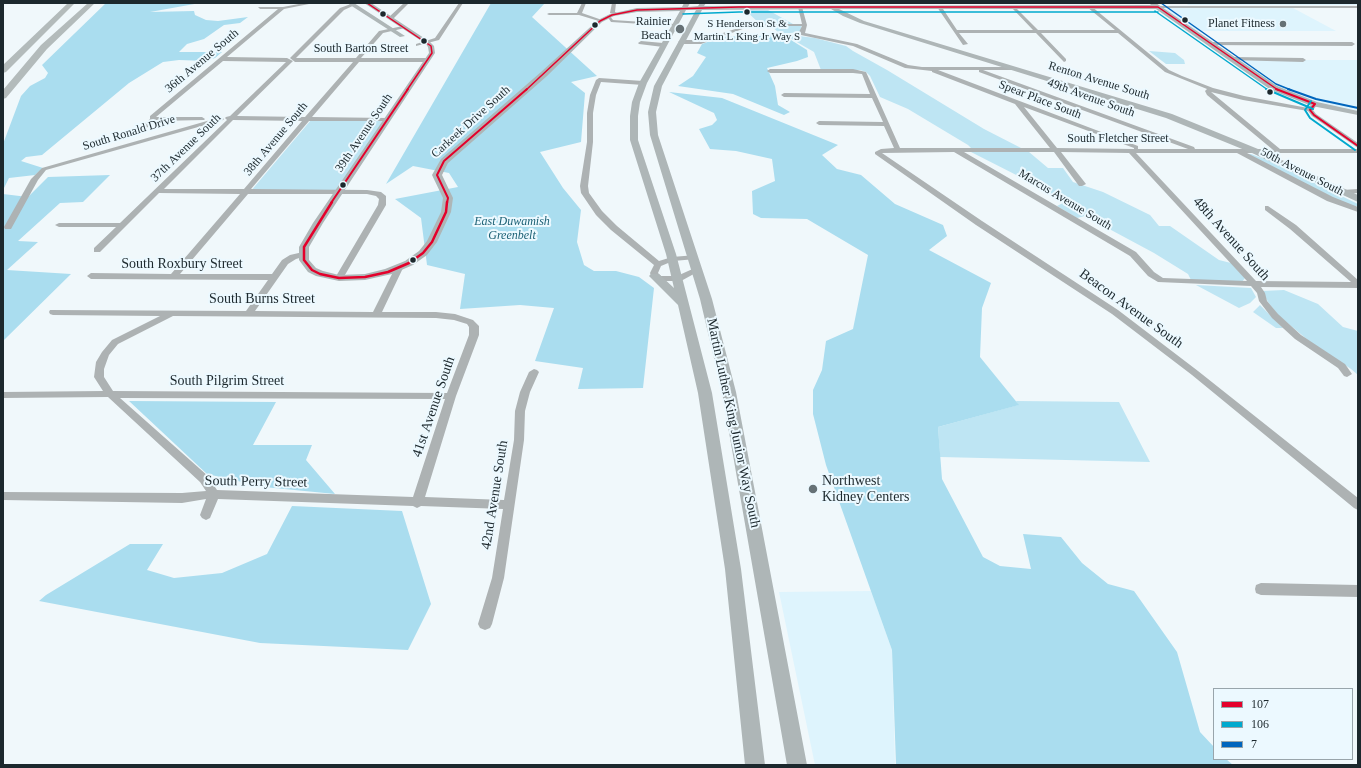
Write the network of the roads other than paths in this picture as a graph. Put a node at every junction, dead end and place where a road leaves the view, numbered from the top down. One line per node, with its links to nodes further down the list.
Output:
1 (72, 3): 53 (highway)
2 (92, 3): 58 (highway)
3 (265, 3): 21 (street)
4 (312, 3): 21 (street)
5 (367, 3): 26 (main road)
6 (407, 3): 26 (street)
7 (462, 3): 36 (street)
8 (584, 3): 23 (street)
9 (614, 3): 25 (street)
10 (351, 4): 31 (main road); 46 (street, 37th Avenue South)
11 (703, 5): 14 (main road, Carkeek Drive South); 16 (main road, Carkeek Drive South); 35 (main road, Martin Luther King Junior Way South)
12 (830, 5): 15 (main road, Carkeek Drive South); 16 (main road, Carkeek Drive South); 50 (main road, Renton Avenue South)
13 (1155, 5): 18 (main road, Carkeek Drive South); 19 (street); 39 (main road)
14 (685, 6): 25 (main road, Carkeek Drive South); 28 (main road, Martin Luther King Junior Way South)
15 (941, 6): 17 (main road, Carkeek Drive South); 32 (street)
16 (800, 7): 29 (street)
17 (1014, 7): 18 (main road, Carkeek Drive South); 33 (street)
18 (1089, 7): 34 (street)
19 (1345, 7): 20 (street); 24 (street)
20 (1358, 7)
21 (282, 8): 44 (street, 36th Avenue South)
22 (549, 14): 23 (street)
23 (579, 14): 27 (street)
24 (1358, 14)
25 (612, 16): 27 (main road, Carkeek Drive South); 28 (street)
26 (391, 18): 30 (main road)
27 (600, 20): 100 (main road, Carkeek Drive South)
28 (674, 25): 42 (main road, Martin Luther King Junior Way South)
29 (805, 25): 35 (street); 51 (street)
30 (403, 27): 31 (street, 38th Avenue South); 36 (main road)
31 (391, 29): 41 (main road); 47 (street, 38th Avenue South)
32 (956, 31): 33 (street); 38 (street)
33 (1037, 31): 34 (street); 48 (street)
34 (1118, 32): 56 (street)
35 (681, 42): 97 (main road, Martin Luther King Junior Way South)
36 (428, 43): 41 (street); 43 (main road)
37 (641, 43): 42 (street)
38 (966, 44)
39 (1212, 44): 40 (street); 45 (main road)
40 (1352, 44)
41 (418, 45): 43 (main road)
42 (663, 45): 55 (main road, Martin Luther King Junior Way South)
43 (428, 58): 47 (street, South Barton Street); 67 (main road, 39th Avenue South)
44 (221, 59): 46 (street, South Barton Street); 65 (street, 36th Avenue South)
45 (1233, 59): 49 (street); 61 (main road)
46 (291, 60): 47 (street, South Barton Street); 64 (street, 37th Avenue South)
47 (358, 60): 66 (street, 38th Avenue South)
48 (1064, 60)
49 (1303, 60)
50 (1014, 68): 52 (street); 79 (main road, Renton Avenue South)
51 (931, 69): 52 (street); 60 (street, Spear Place South)
52 (976, 69): 76 (street, 49th Avenue South)
53 (3, 70)
54 (770, 71): 59 (street)
55 (643, 83): 98 (main road, Martin Luther King Junior Way South); 99 (street)
56 (1211, 89): 61 (street); 80 (street, 50th Avenue South)
57 (784, 95): 59 (street)
58 (3, 96)
59 (875, 96): 69 (street)
60 (1018, 103): 73 (street); 75 (street, Spear Place South)
61 (1312, 107): 62 (main road); 71 (street)
62 (1358, 113)
63 (221, 118): 64 (street); 65 (street); 94 (street, South Ronald Drive)
64 (232, 118): 66 (street); 84 (street, 37th Avenue South)
65 (154, 119): 70 (street, 36th Avenue South)
66 (307, 119): 67 (street); 85 (street, 38th Avenue South)
67 (388, 120): 86 (main road, 39th Avenue South)
68 (819, 123): 69 (street)
69 (887, 124): 72 (street)
70 (139, 131)
71 (1358, 146)
72 (898, 150): 77 (street, South Fletcher Street); 82 (street, South Fletcher Street)
73 (1054, 150): 74 (street, South Fletcher Street); 77 (street, South Fletcher Street); 83 (street)
74 (1130, 150): 75 (street, South Fletcher Street); 108 (street, 48th Avenue South)
75 (1143, 150): 76 (street, South Fletcher Street)
76 (1198, 150): 78 (street, South Fletcher Street)
77 (957, 151): 108 (street, Marcus Avenue South)
78 (1238, 151): 79 (street, South Fletcher Street); 91 (street, 50th Avenue South)
79 (1255, 151): 80 (street, South Fletcher Street); 87 (main road, Renton Avenue South)
80 (1279, 151): 81 (street, South Fletcher Street)
81 (1358, 151)
82 (877, 152): 124 (street, Beacon Avenue South)
83 (1082, 184)
84 (157, 191): 85 (street); 93 (street, 37th Avenue South)
85 (245, 192): 86 (street); 104 (street, 38th Avenue South)
86 (340, 192): 96 (main road, 39th Avenue South); 106 (street)
87 (1342, 192): 88 (street); 89 (main road, Renton Avenue South)
88 (1358, 192)
89 (1358, 199)
90 (1268, 208): 109 (street)
91 (1358, 210)
92 (59, 225): 93 (street)
93 (123, 225): 95 (street, 37th Avenue South)
94 (8, 227)
95 (98, 250)
96 (303, 254): 105 (street); 106 (main road, Carkeek Drive South)
97 (693, 257): 98 (street); 101 (main road, Martin Luther King Junior Way South)
98 (672, 258): 99 (street); 107 (main road, Martin Luther King Junior Way South)
99 (658, 264): 103 (street)
100 (399, 268): 106 (main road, Carkeek Drive South); 114 (street)
101 (697, 270): 107 (street); 131 (main road, Martin Luther King Junior Way South)
102 (91, 276): 104 (street, South Roxbury Street)
103 (655, 276): 107 (street); 110 (main road)
104 (173, 277): 105 (street, South Roxbury Street)
105 (274, 277): 113 (street)
106 (339, 278)
107 (678, 279): 110 (main road, Martin Luther King Junior Way South)
108 (1254, 284): 109 (street); 117 (street, 48th Avenue South)
109 (1357, 286)
110 (684, 305): 130 (main road, Martin Luther King Junior Way South)
111 (53, 312): 112 (street, South Burns Street)
112 (173, 313): 113 (street, South Burns Street); 118 (street)
113 (249, 313): 114 (street, South Burns Street)
114 (376, 314): 115 (street, South Burns Street)
115 (470, 322): 120 (street, 41st Avenue South)
116 (534, 372): 125 (street, 42nd Avenue South)
117 (1347, 374)
118 (110, 394): 119 (street, South Pilgrim Street); 120 (street, South Pilgrim Street); 121 (street)
119 (3, 395)
120 (451, 396): 123 (street, 41st Avenue South)
121 (214, 494): 122 (street, South Perry Street); 123 (street, South Perry Street); 126 (street)
122 (3, 496)
123 (417, 503): 125 (street, South Perry Street)
124 (1358, 504)
125 (508, 505): 129 (street, 42nd Avenue South)
126 (206, 515)
127 (1261, 589): 128 (street)
128 (1358, 592)
129 (485, 624)
130 (755, 765)
131 (797, 765)

